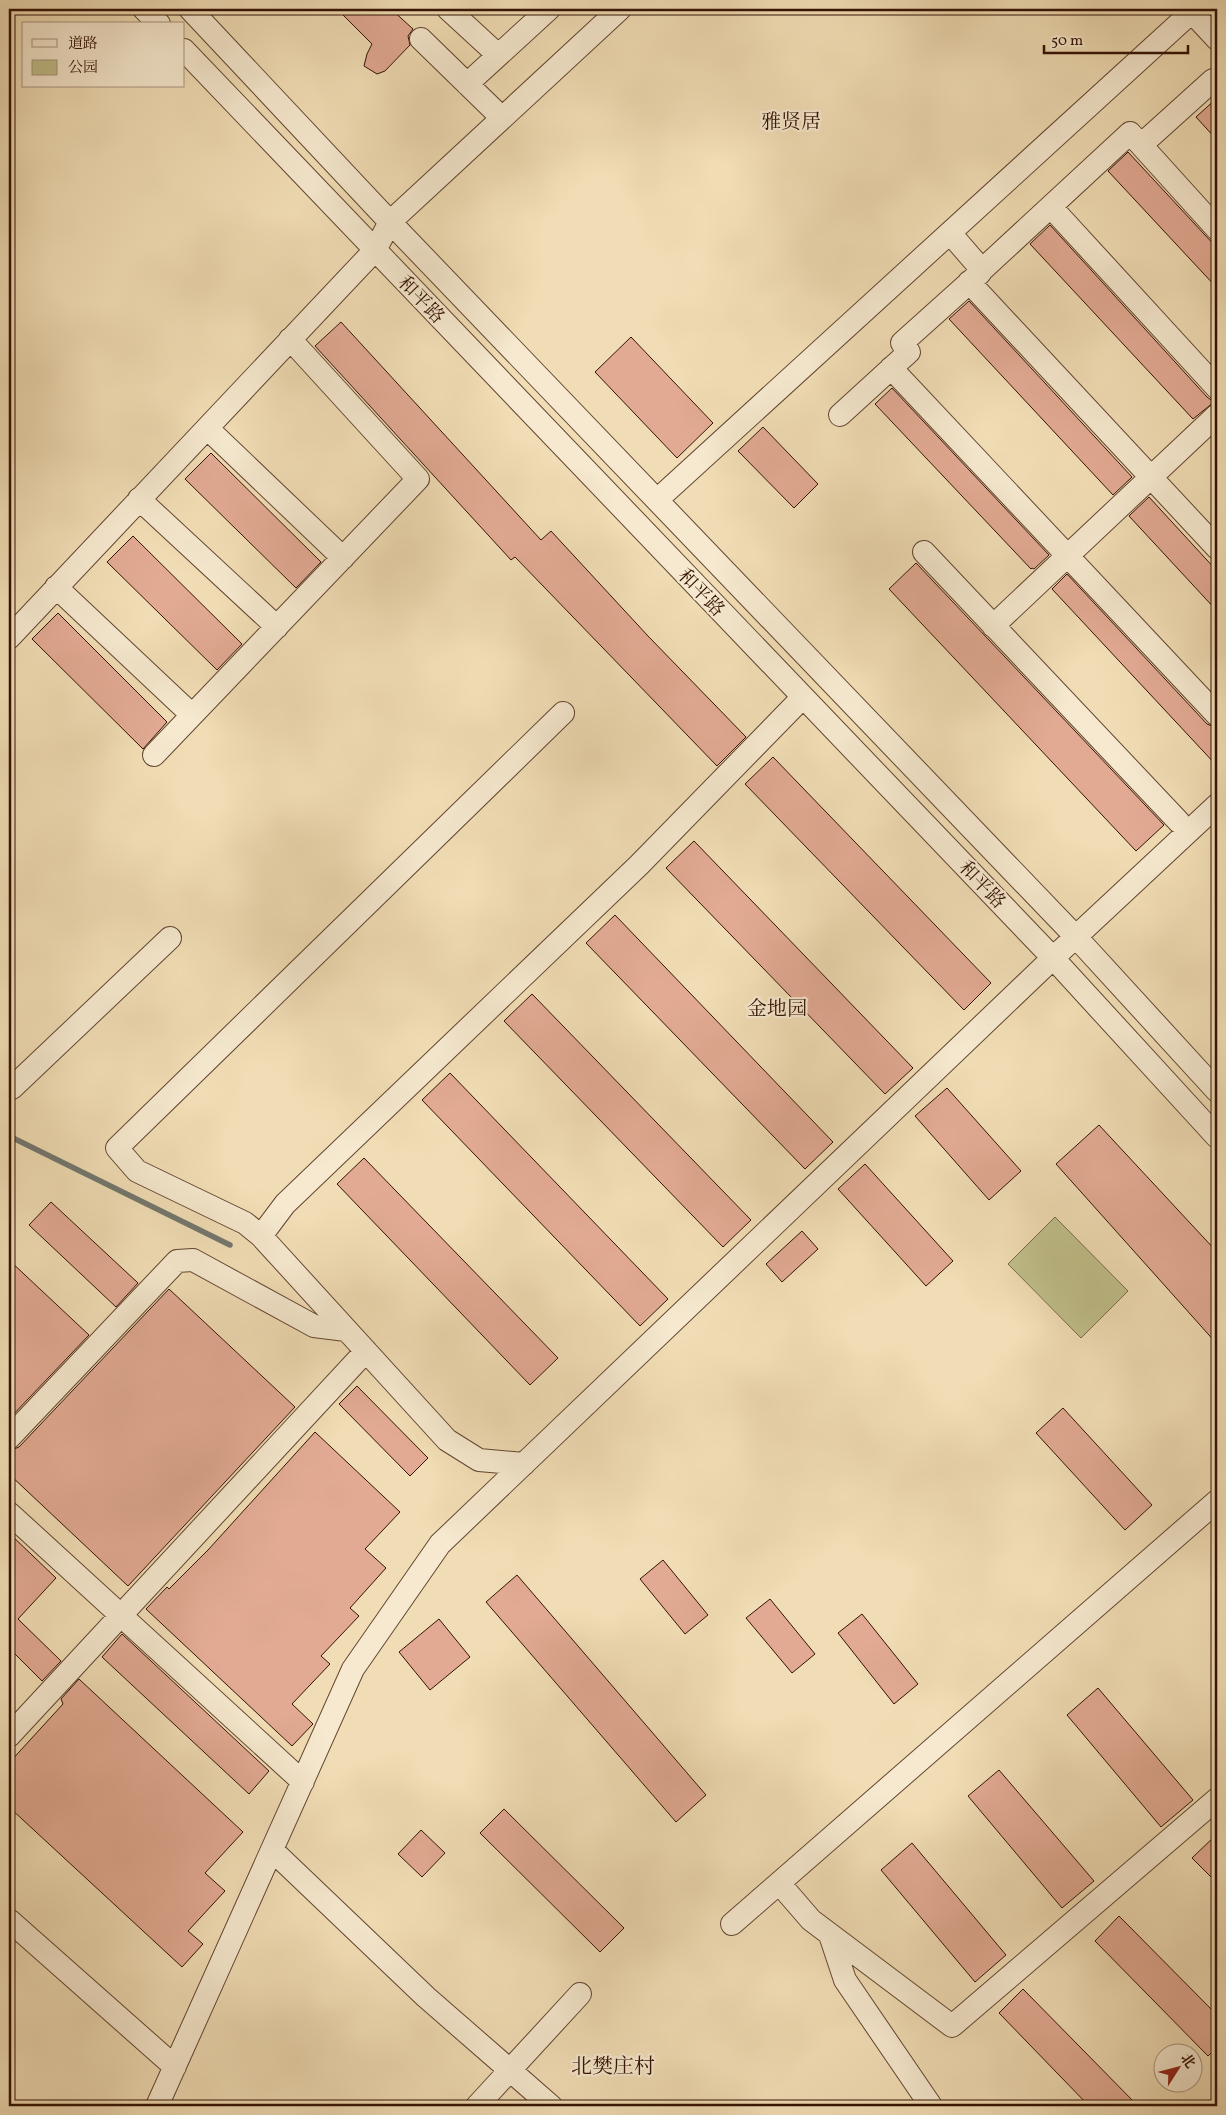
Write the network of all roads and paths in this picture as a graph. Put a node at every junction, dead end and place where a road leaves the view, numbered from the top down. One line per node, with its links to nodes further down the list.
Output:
1 (144, 9): 7 (street)
2 (190, 9): 17 (street, 和平路)
3 (448, 9): 11 (street)
4 (549, 9): 11 (street)
5 (620, 9): 14 (street)
6 (1192, 10): 9 (street); 19 (street)
7 (157, 22)
8 (421, 39): 12 (street)
9 (1217, 39)
10 (185, 51): 20 (street, 和平路)
11 (498, 56): 12 (street)
12 (467, 84): 14 (street)
13 (1217, 84): 15 (street)
14 (502, 118): 17 (street)
15 (1141, 145): 16 (street); 18 (street)
16 (1051, 207): 21 (street); 24 (street)
17 (390, 222): 20 (street); 30 (street, 和平路)
18 (1217, 229)
19 (950, 233): 21 (street); 30 (street)
20 (375, 250): 22 (street); 39 (street, 和平路)
21 (976, 276): 23 (street); 28 (street)
22 (290, 339): 27 (street); 34 (street)
23 (892, 368): 26 (street); 33 (street)
24 (1217, 388)
25 (1217, 414): 28 (street)
26 (840, 415)
27 (206, 428): 29 (street); 34 (street)
28 (1151, 477): 31 (street); 33 (street)
29 (139, 499): 35 (street); 37 (street)
30 (657, 500): 48 (street, 和平路)
31 (1217, 548)
32 (924, 552): 36 (street)
33 (1068, 556): 36 (street); 41 (street)
34 (343, 558): 37 (street)
35 (56, 588): 38 (street); 42 (street)
36 (993, 626): 46 (street)
37 (277, 627): 42 (street)
38 (9, 638)
39 (803, 697): 50 (street, 和平路); 54 (street)
40 (563, 713): 54 (street)
41 (1217, 714)
42 (192, 715): 43 (street)
43 (154, 755)
44 (1217, 787): 46 (street)
45 (1217, 805): 48 (street)
46 (1180, 822): 47 (street)
47 (1138, 862)
48 (1076, 937): 50 (street); 52 (street, 和平路)
49 (170, 938): 51 (street)
50 (1053, 958): 53 (street, 和平路); 58 (street)
51 (9, 1086)
52 (1217, 1091)
53 (1217, 1138)
54 (261, 1236): 55 (street)
55 (346, 1330): 56 (street); 57 (street)
56 (366, 1351): 58 (street); 61 (street)
57 (9, 1438)
58 (524, 1464): 63 (street)
59 (1217, 1501): 66 (street)
60 (9, 1513): 61 (street)
61 (120, 1615): 62 (street); 63 (street)
62 (9, 1736)
63 (303, 1782): 65 (street)
64 (1217, 1799): 69 (street)
65 (272, 1850): 71 (street); 72 (street)
66 (778, 1883): 68 (street); 69 (street)
67 (9, 1920): 71 (street)
68 (732, 1924)
69 (830, 1934): 76 (street)
70 (580, 1994): 72 (street)
71 (175, 2067): 73 (street)
72 (510, 2070): 74 (street); 75 (street)
73 (157, 2106)
74 (477, 2106)
75 (552, 2106)
76 (931, 2106)

